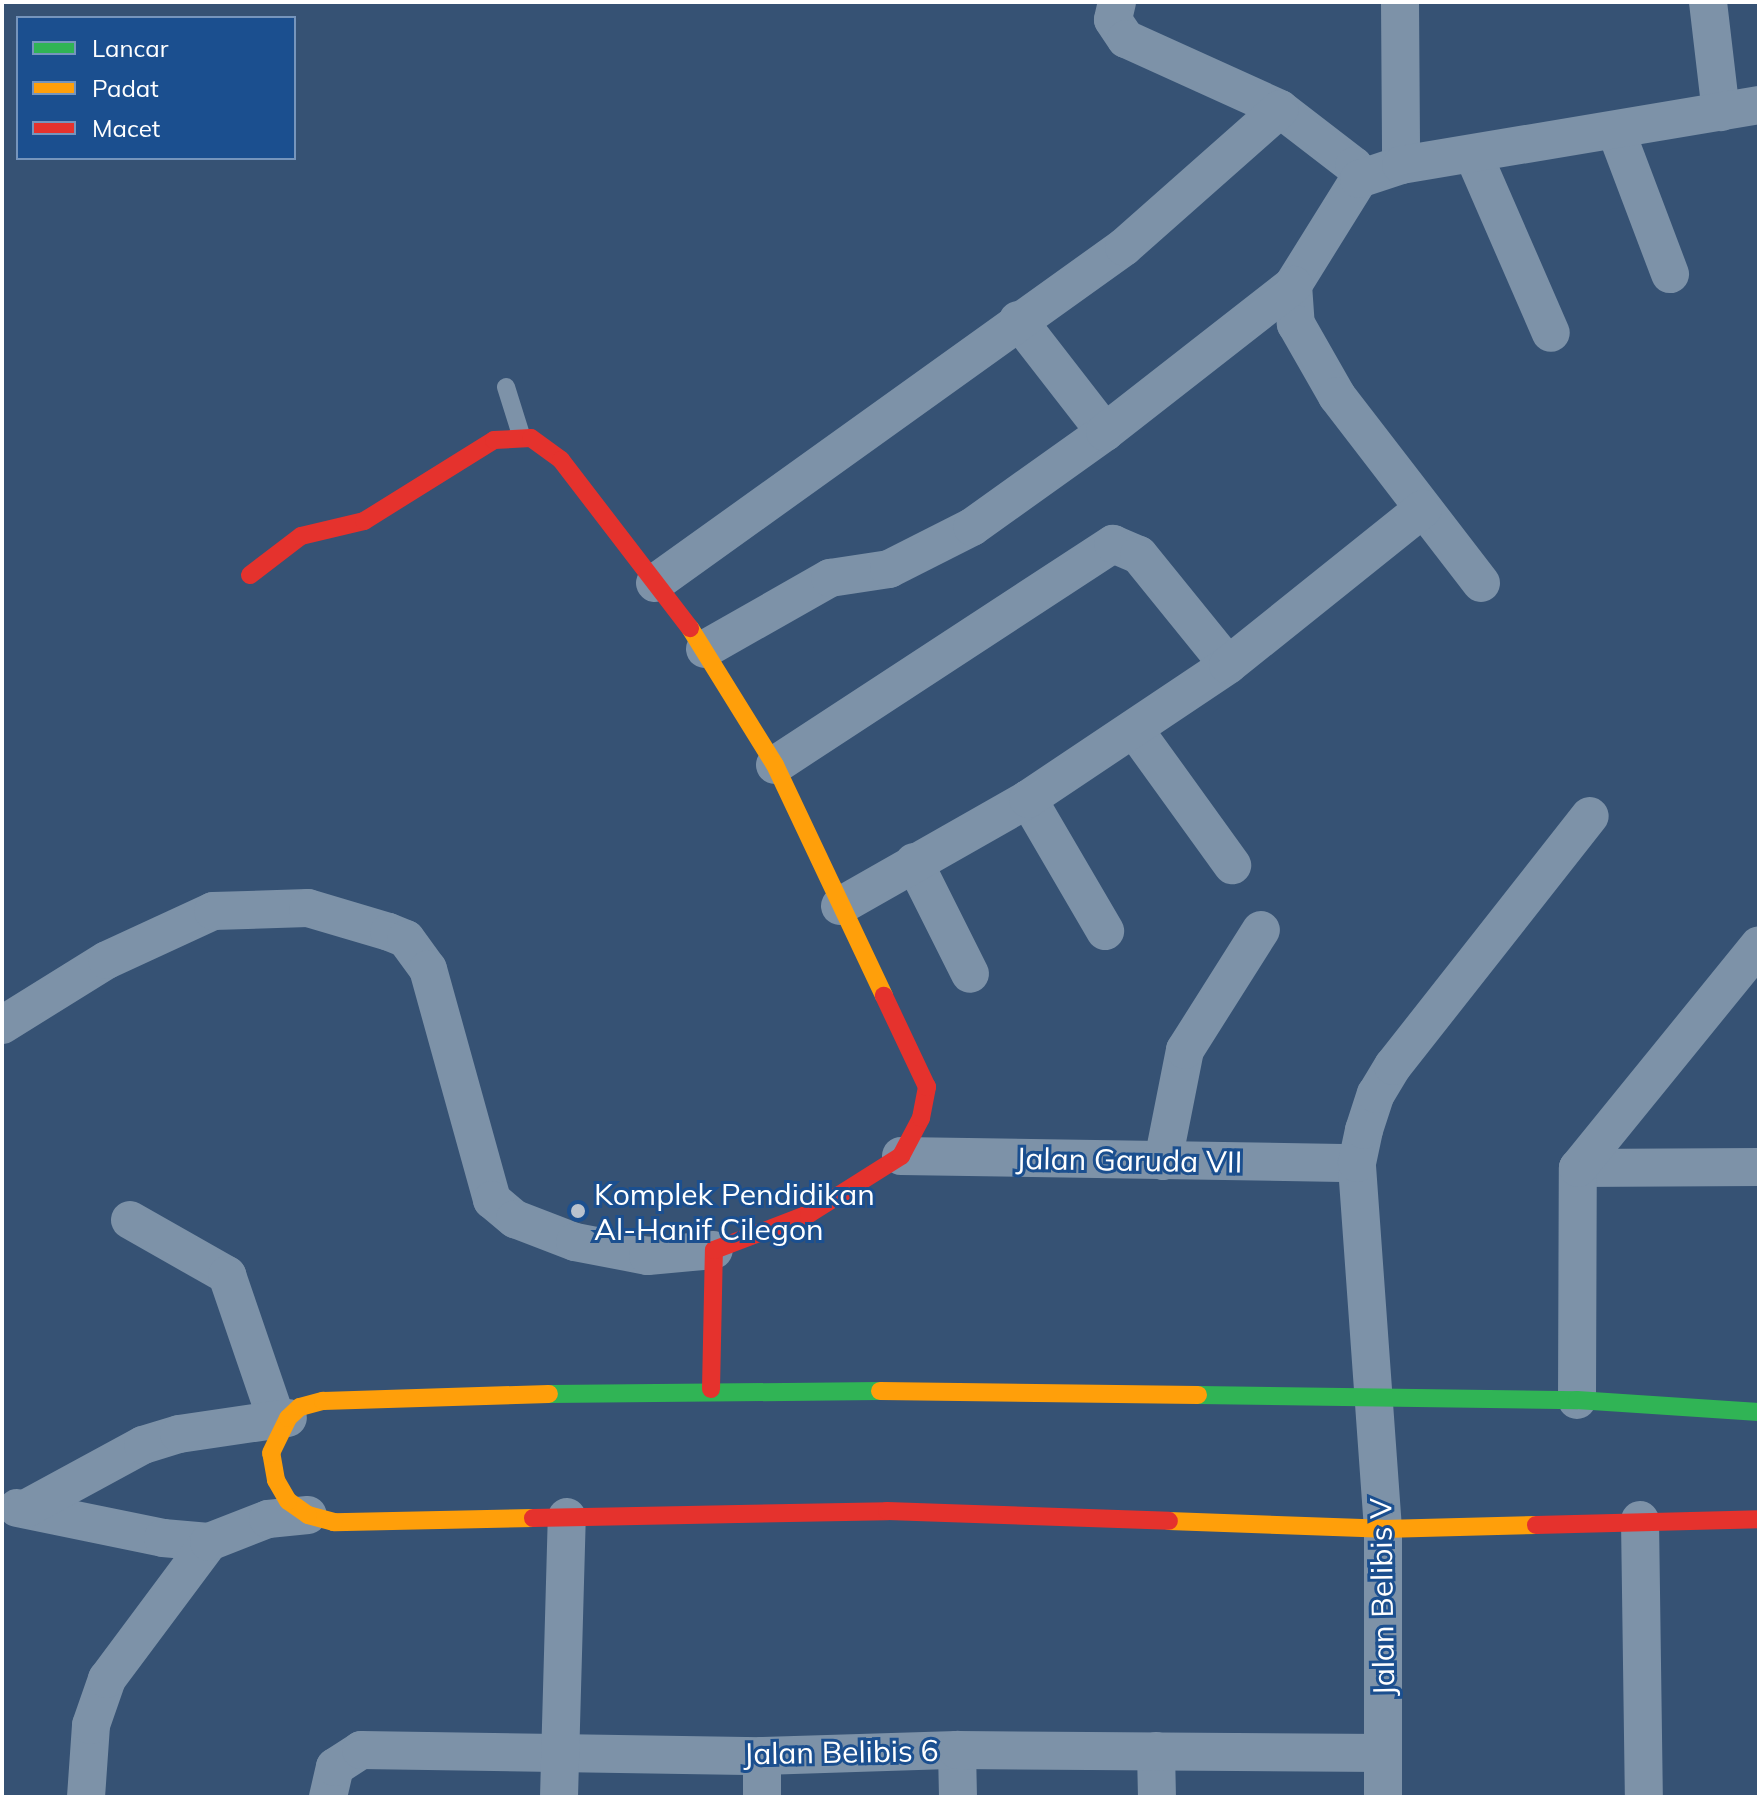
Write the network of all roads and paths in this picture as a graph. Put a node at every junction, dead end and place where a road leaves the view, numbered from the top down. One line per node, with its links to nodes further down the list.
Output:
1 (1117, 2): 5 (street)
2 (1400, 2): 9 (street)
3 (1708, 2): 6 (street)
4 (1759, 105): 6 (street)
5 (1280, 109): 10 (street); 13 (street)
6 (1721, 112): 7 (street)
7 (1616, 131): 8 (street); 11 (street)
8 (1473, 154): 9 (street); 14 (street)
9 (1401, 165): 10 (street)
10 (1359, 179): 12 (street)
11 (1670, 274)
12 (1293, 285): 16 (street); 18 (street)
13 (1018, 320): 16 (street); 20 (street)
14 (1551, 333)
15 (506, 387): 17 (lane)
16 (1105, 432): 22 (street)
17 (521, 435): 19 (street); 20 (street)
18 (1423, 509): 21 (street); 23 (street)
19 (250, 575)
20 (655, 583): 22 (street)
21 (1481, 583)
22 (705, 649): 25 (street)
23 (1228, 665): 24 (street); 25 (street)
24 (1134, 729): 26 (street); 29 (street)
25 (775, 765): 30 (street)
26 (1028, 799): 28 (street); 32 (street)
27 (1590, 816): 38 (street, Jalan Belibis V)
28 (914, 862): 30 (street); 34 (street)
29 (1232, 865)
30 (840, 906): 36 (street)
31 (1261, 930): 37 (street)
32 (1105, 931)
33 (1759, 945): 40 (street)
34 (970, 974)
35 (2, 1025): 42 (street)
36 (901, 1156): 37 (street, Jalan Garuda VII); 42 (street)
37 (1163, 1161): 38 (street, Jalan Garuda VII)
38 (1357, 1163): 44 (street, Jalan Belibis V)
39 (1759, 1167): 40 (street)
40 (1578, 1168): 45 (street)
41 (130, 1220): 47 (street)
42 (714, 1250): 43 (street)
43 (711, 1389): 44 (street); 47 (street)
44 (1375, 1397): 45 (street); 53 (street, Jalan Belibis V)
45 (1577, 1400): 46 (street)
46 (1759, 1412)
47 (282, 1418): 48 (street); 49 (street)
48 (15, 1508): 54 (street)
49 (308, 1515): 50 (street); 54 (street)
50 (567, 1517): 53 (street); 57 (street)
51 (1759, 1519): 52 (street)
52 (1640, 1520): 53 (street); 67 (street)
53 (1383, 1529): 58 (street, Jalan Belibis V)
54 (209, 1542): 60 (street)
55 (957, 1750): 56 (street, Jalan Belibis 6); 59 (street, Jalan Belibis 6); 64 (street)
56 (1156, 1751): 58 (street, Jalan Belibis 6); 65 (street)
57 (560, 1752): 59 (street, Jalan Belibis 6); 61 (street, Jalan Belibis 6); 62 (street)
58 (1383, 1753): 66 (street, Jalan Belibis V)
59 (762, 1756): 63 (street)
60 (86, 1797)
61 (328, 1797)
62 (559, 1797)
63 (762, 1797)
64 (958, 1797)
65 (1157, 1797)
66 (1383, 1797)
67 (1644, 1797)

